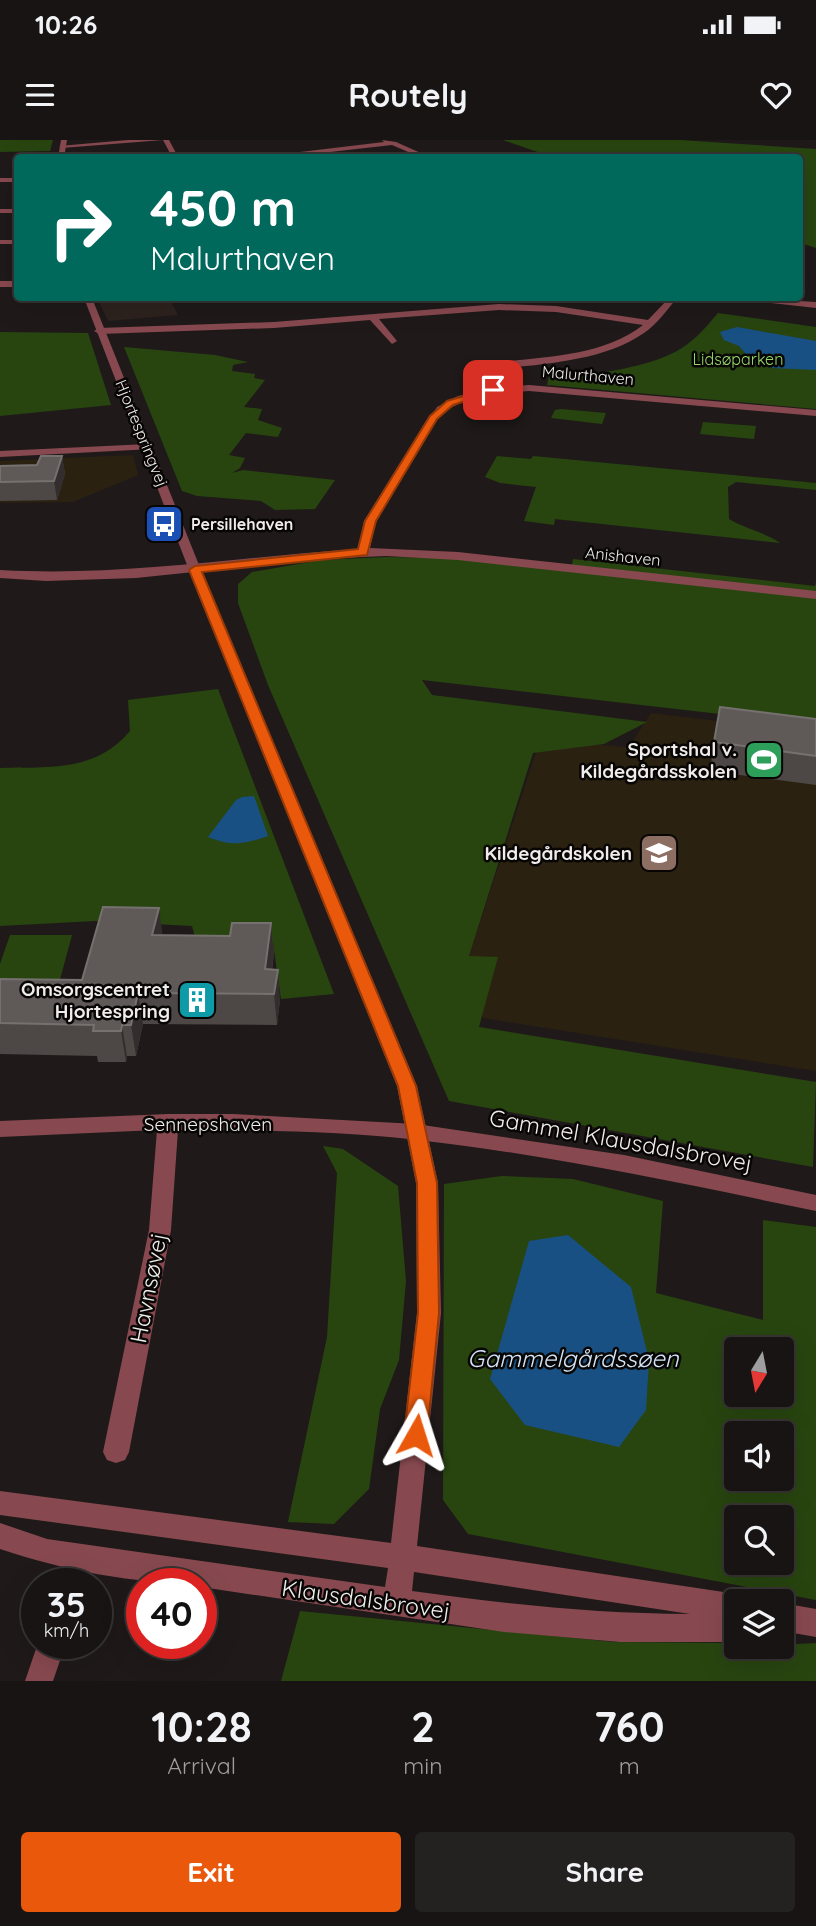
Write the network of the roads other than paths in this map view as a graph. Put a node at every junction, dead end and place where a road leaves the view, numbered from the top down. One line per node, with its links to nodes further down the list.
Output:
1 (160, 140): 3 (street)
2 (385, 140): 4 (street)
3 (63, 143)
4 (394, 143): 5 (street); 6 (street)
5 (291, 154)
6 (420, 154)
7 (89, 301): 13 (street, Hjortespringvej)
8 (670, 301): 12 (street)
9 (780, 301): 10 (street)
10 (816, 305)
11 (372, 316): 12 (street); 13 (street); 14 (street)
12 (650, 323): 15 (street)
13 (99, 331): 17 (street, Hjortespringvej)
14 (392, 341)
15 (481, 368)
16 (816, 413): 19 (street, Malurthaven)
17 (148, 447): 18 (street); 20 (street, Hjortespringvej)
18 (0, 454)
19 (363, 552): 20 (street); 22 (street, Anishaven)
20 (195, 570): 21 (street); 25 (street, Hjortespringvej)
21 (5, 575)
22 (816, 594)
23 (168, 1122): 24 (street, Sennepshaven); 25 (street, Sennepshaven); 27 (street, Havnsøvej)
24 (0, 1129)
25 (416, 1132): 26 (street, Gammel Klausdalsbrovej); 30 (street, Hjortespringvej)
26 (816, 1203)
27 (116, 1452)
28 (0, 1503): 30 (street)
29 (0, 1536): 31 (street, Klausdalsbrovej)
30 (403, 1558): 31 (street, Hjortespringvej); 32 (street)
31 (397, 1604): 36 (street, Klausdalsbrovej)
32 (724, 1606)
33 (794, 1620): 34 (street)
34 (816, 1626): 35 (street)
35 (794, 1627)
36 (724, 1628)
37 (47, 1659): 38 (street)
38 (39, 1681)

